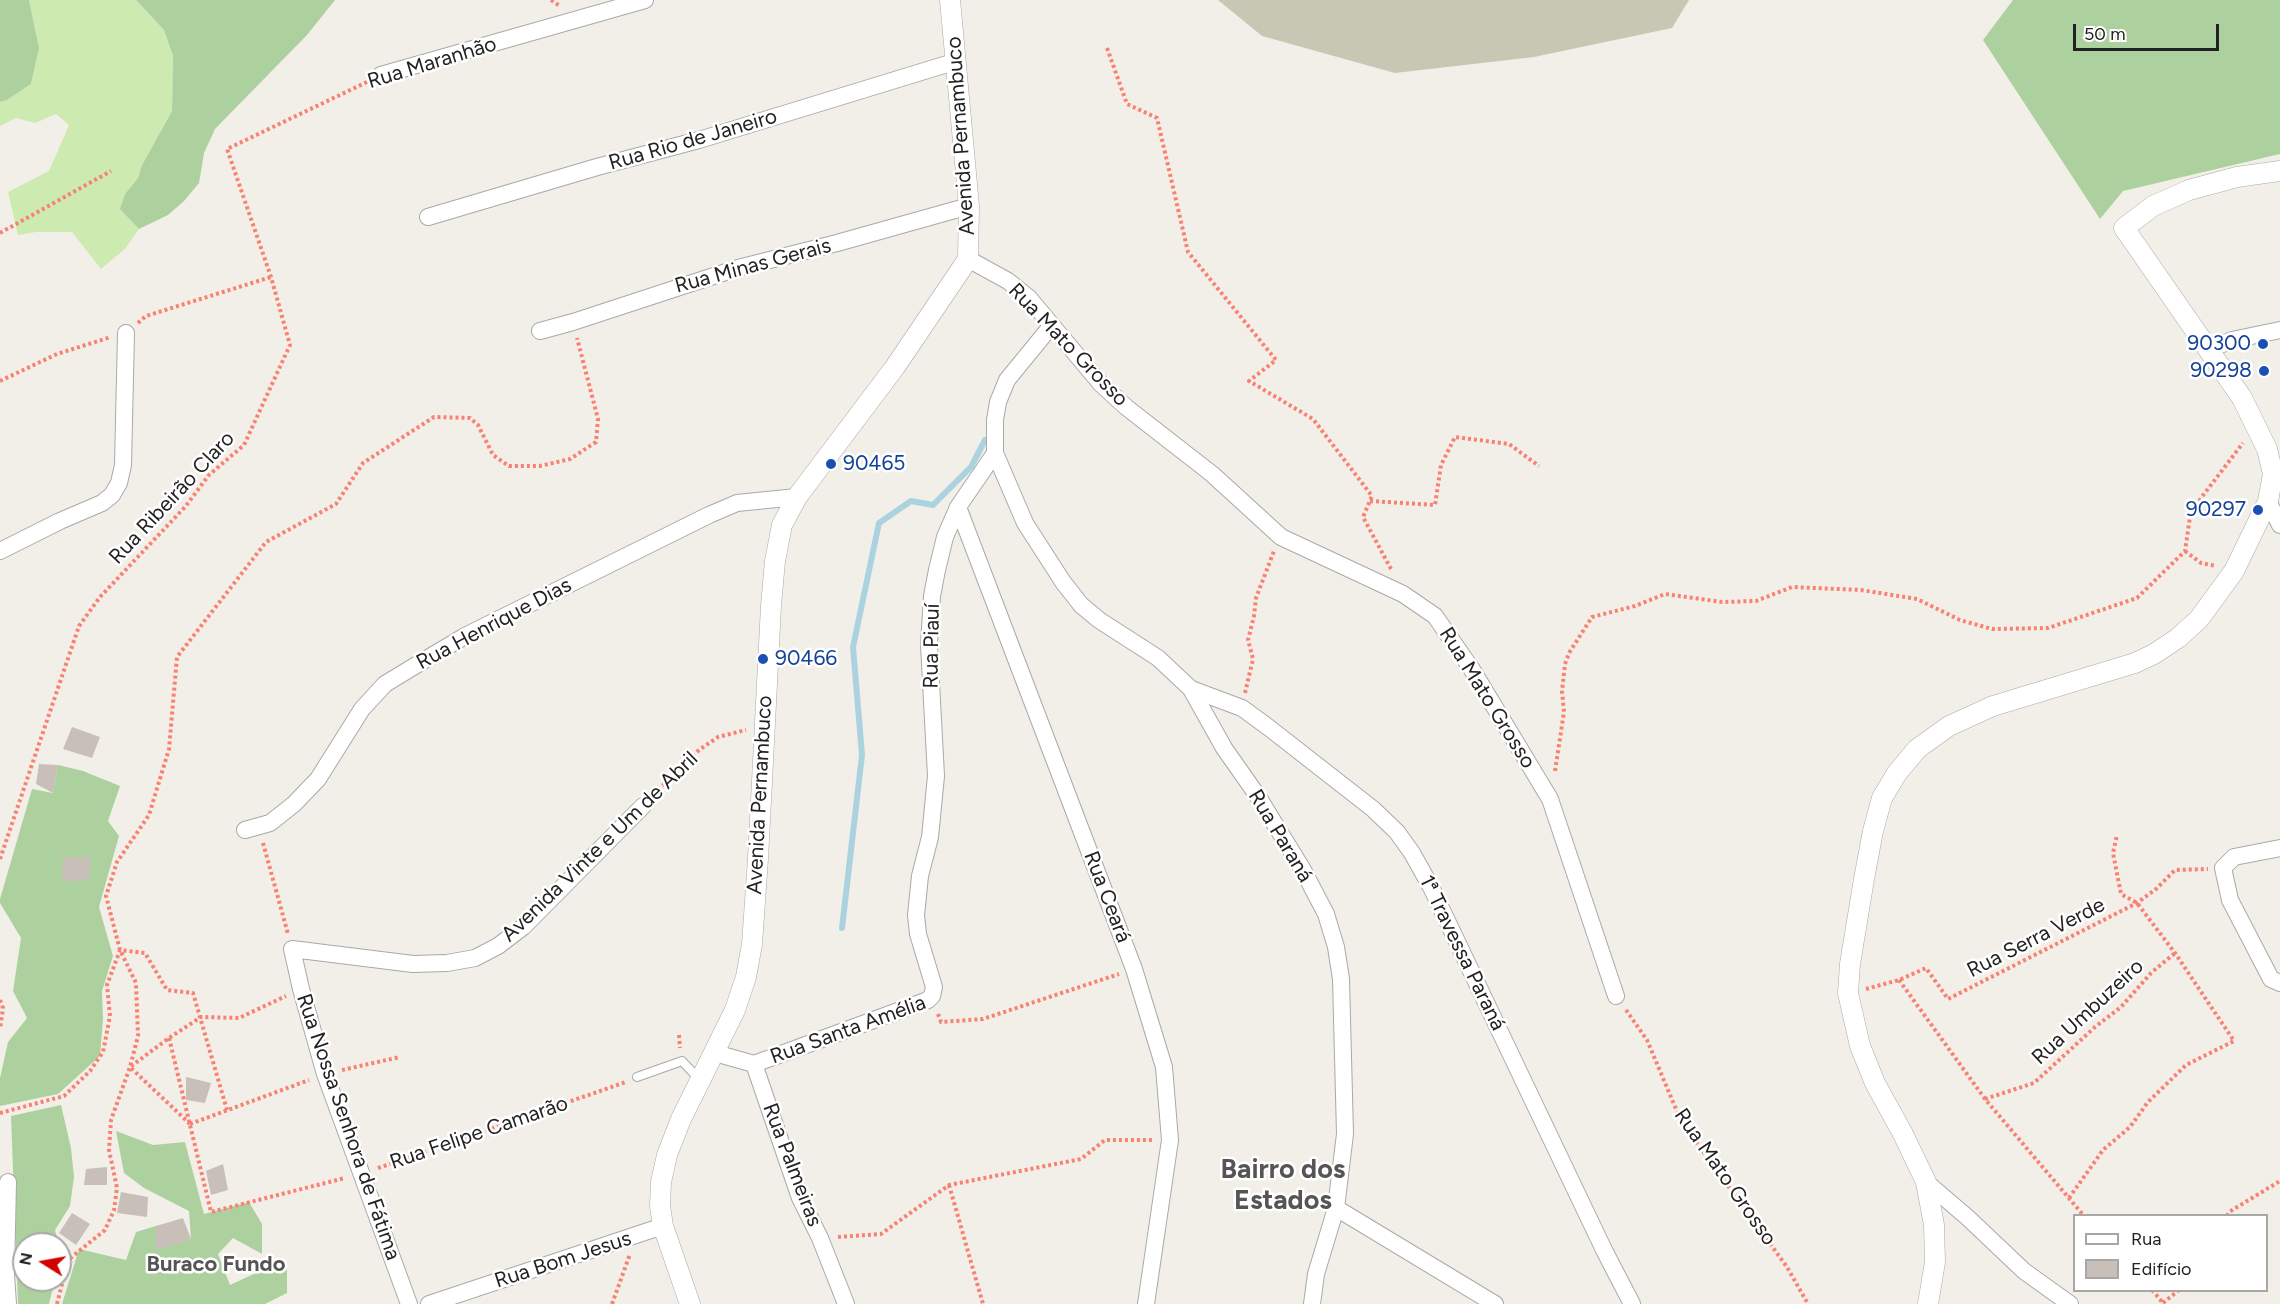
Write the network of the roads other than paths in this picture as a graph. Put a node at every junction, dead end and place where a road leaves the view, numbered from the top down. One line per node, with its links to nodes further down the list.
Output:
1 (645, 0): 4 (street, Rua Maranhão)
2 (950, 0): 3 (street, Avenida Pernambuco)
3 (957, 61): 6 (street, Avenida Pernambuco); 7 (street, Rua Rio de Janeiro)
4 (381, 75)
5 (2280, 171): 13 (street)
6 (969, 206): 8 (street, Avenida Pernambuco); 11 (street, Rua Minas Gerais)
7 (428, 217)
8 (968, 259): 9 (street, Rua Mato Grosso); 16 (street, Avenida Pernambuco)
9 (1052, 325): 14 (street); 28 (street, Rua Mato Grosso)
10 (2280, 330): 13 (street)
11 (540, 331)
12 (126, 333): 20 (street)
13 (2208, 350): 15 (street)
14 (995, 453): 18 (street, Rua Piauí); 21 (street, Rua Paraná)
15 (2276, 474): 17 (street)
16 (797, 497): 23 (street, Rua Henrique Dias); 29 (street, Avenida Pernambuco)
17 (2268, 501): 19 (street); 34 (street)
18 (958, 507): 27 (street, Rua Piauí); 42 (street, Rua Ceará)
19 (2280, 525)
20 (0, 550)
21 (1191, 689): 35 (street, Rua Paraná); 45 (street, 1ª Travessa Paraná)
22 (643, 806): 25 (street, Avenida Vinte e Um de Abril)
23 (252, 828)
24 (2280, 848): 26 (street)
25 (292, 949): 38 (street, Rua Nossa Senhora de Fátima)
26 (2280, 983)
27 (932, 996): 30 (street, Rua Santa Amélia)
28 (1616, 996)
29 (715, 1053): 30 (street); 32 (street, Avenida Pernambuco)
30 (754, 1064): 41 (street, Rua Palmeiras)
31 (637, 1077): 32 (lane)
32 (700, 1080): 36 (street, Avenida Pernambuco)
33 (8, 1182): 37 (street)
34 (1926, 1182): 46 (street); 47 (street)
35 (1336, 1208): 43 (street, Rua Paraná); 44 (street)
36 (663, 1226): 39 (street, Rua Bom Jesus); 40 (street, Avenida Pernambuco)
37 (8, 1304)
38 (409, 1304)
39 (429, 1304)
40 (690, 1304)
41 (846, 1304)
42 (1146, 1304)
43 (1312, 1304)
44 (1495, 1304)
45 (1632, 1304)
46 (1928, 1304)
47 (2070, 1304)

